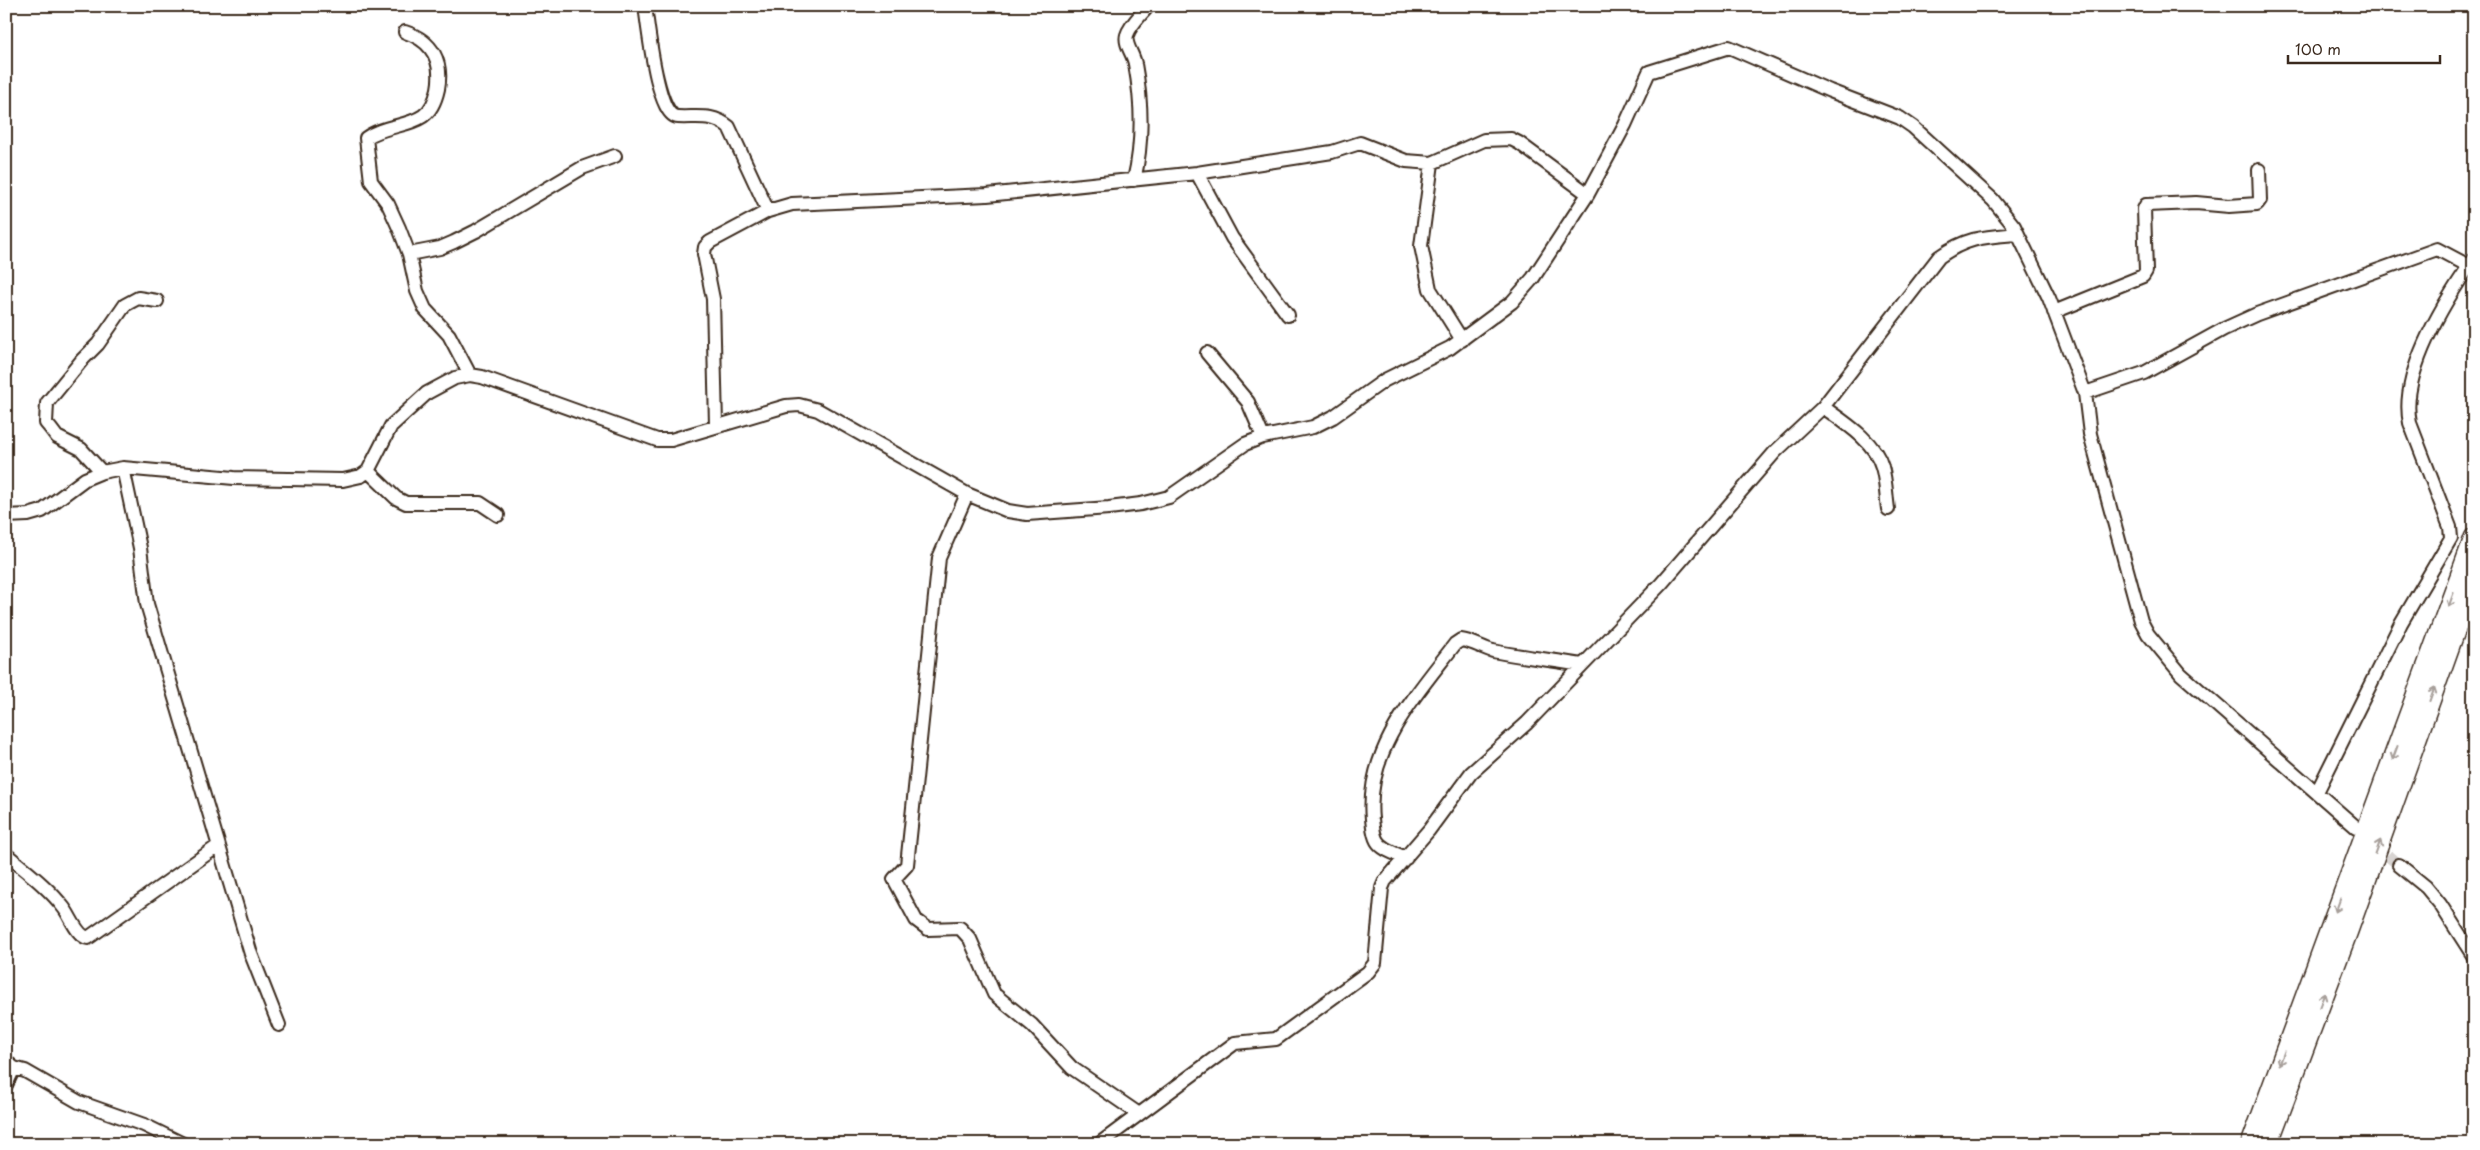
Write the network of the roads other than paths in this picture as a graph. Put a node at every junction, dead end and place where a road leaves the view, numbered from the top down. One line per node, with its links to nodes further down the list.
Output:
1 (645, 6): 10 (street)
2 (1148, 6): 8 (street)
3 (405, 32): 12 (street)
4 (615, 156): 12 (street)
5 (1432, 163): 7 (street); 9 (street); 17 (street)
6 (2259, 170): 15 (street)
7 (1197, 174): 8 (street); 16 (street)
8 (1134, 180): 10 (street)
9 (1588, 194): 11 (street); 17 (street)
10 (768, 212): 22 (street)
11 (2018, 234): 15 (street); 21 (street)
12 (409, 254): 19 (street)
13 (2472, 262): 20 (street); 34 (street)
14 (157, 301): 26 (street)
15 (2054, 312): 20 (street)
16 (1288, 315)
17 (1462, 340): 23 (street)
18 (1207, 353): 23 (street)
19 (470, 376): 22 (street); 25 (street)
20 (2085, 393): 34 (street)
21 (1823, 407): 28 (street); 33 (street)
22 (716, 425): 27 (street)
23 (1264, 437): 27 (street)
24 (123, 468): 25 (street); 26 (street); 36 (street)
25 (368, 471): 29 (street)
26 (102, 472): 30 (street)
27 (967, 494): 44 (street)
28 (1888, 509)
29 (498, 515)
30 (6, 516)
31 (2474, 538): 47 (highway, one-way to 47)
32 (2474, 578): 48 (highway, one-way to 32)
33 (1582, 665): 38 (street); 38 (street)
34 (2317, 792): 35 (street)
35 (2356, 827)
36 (218, 846): 37 (street); 41 (street)
37 (6, 854)
38 (1406, 858): 44 (street)
39 (2399, 865): 40 (street)
40 (2474, 957)
41 (279, 1025)
42 (10, 1065): 43 (street); 45 (street)
43 (6, 1085)
44 (1139, 1114): 46 (street)
45 (183, 1144)
46 (1100, 1144)
47 (2250, 1144)
48 (2268, 1144)

